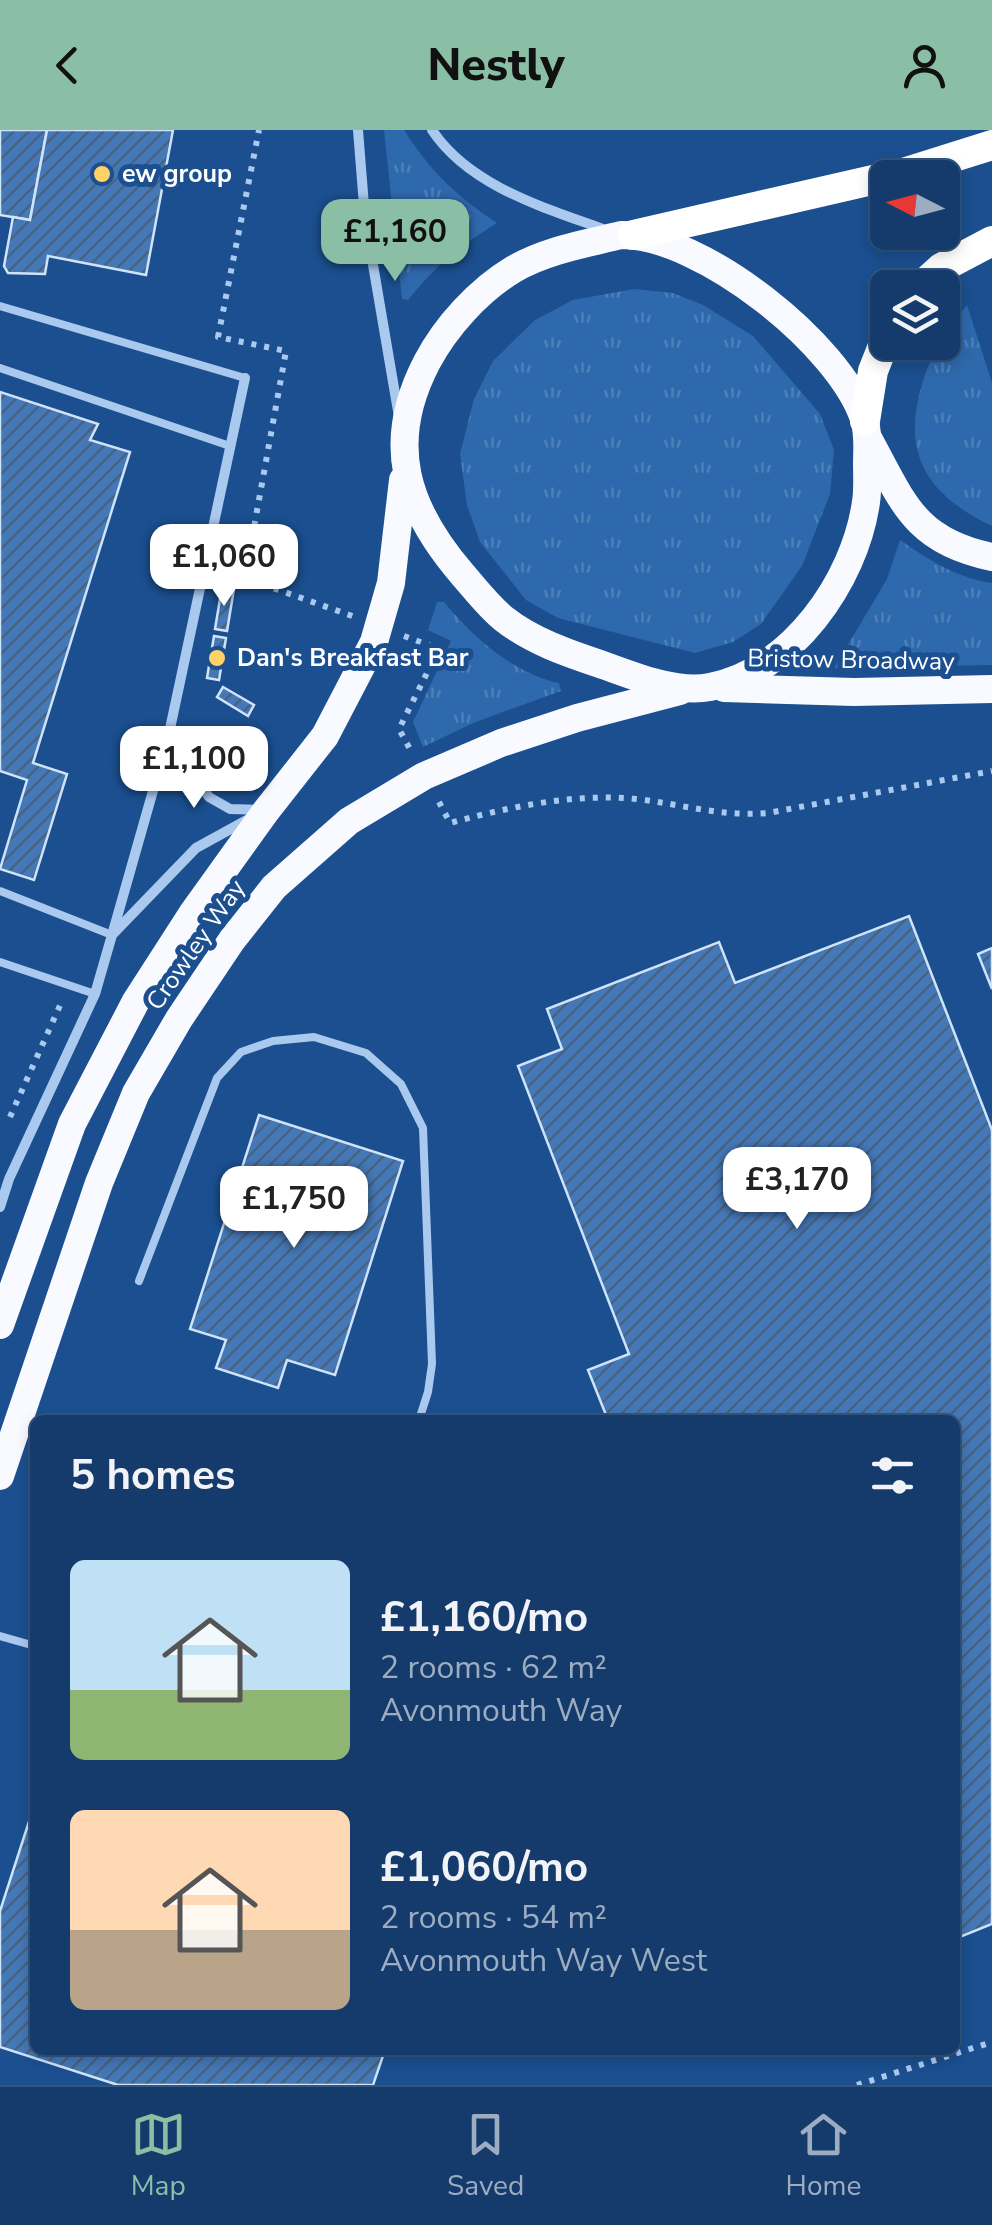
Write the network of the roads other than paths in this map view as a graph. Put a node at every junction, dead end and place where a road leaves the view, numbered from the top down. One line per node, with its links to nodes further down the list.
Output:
1 (358, 130): 13 (street)
2 (432, 130): 4 (street)
3 (992, 144): 4 (highway)
4 (627, 235): 11 (highway); 13 (highway, Crowley Way)
5 (992, 241): 6 (highway)
6 (939, 270)
7 (0, 306): 10 (lane)
8 (877, 360): 11 (highway)
9 (0, 368): 12 (lane)
10 (245, 378): 12 (street)
11 (866, 429): 14 (highway); 15 (highway)
12 (230, 446): 17 (street)
13 (404, 454): 15 (highway); 18 (highway, Crowley Way)
14 (992, 557)
15 (702, 688): 16 (highway, Bristow Broadway); 27 (highway, Crowley Way)
16 (992, 689)
17 (168, 738): 18 (street); 20 (street)
18 (266, 810): 20 (street); 25 (highway, Crowley Way)
19 (0, 891): 20 (lane)
20 (112, 935): 22 (street)
21 (0, 962): 22 (lane)
22 (95, 994): 23 (street)
23 (0, 1207)
24 (139, 1281): 26 (lane)
25 (0, 1325)
26 (421, 1415)
27 (27, 1419): 28 (highway, Crowley Way)
28 (0, 1476)
29 (0, 1636): 30 (lane)
30 (30, 1645)

